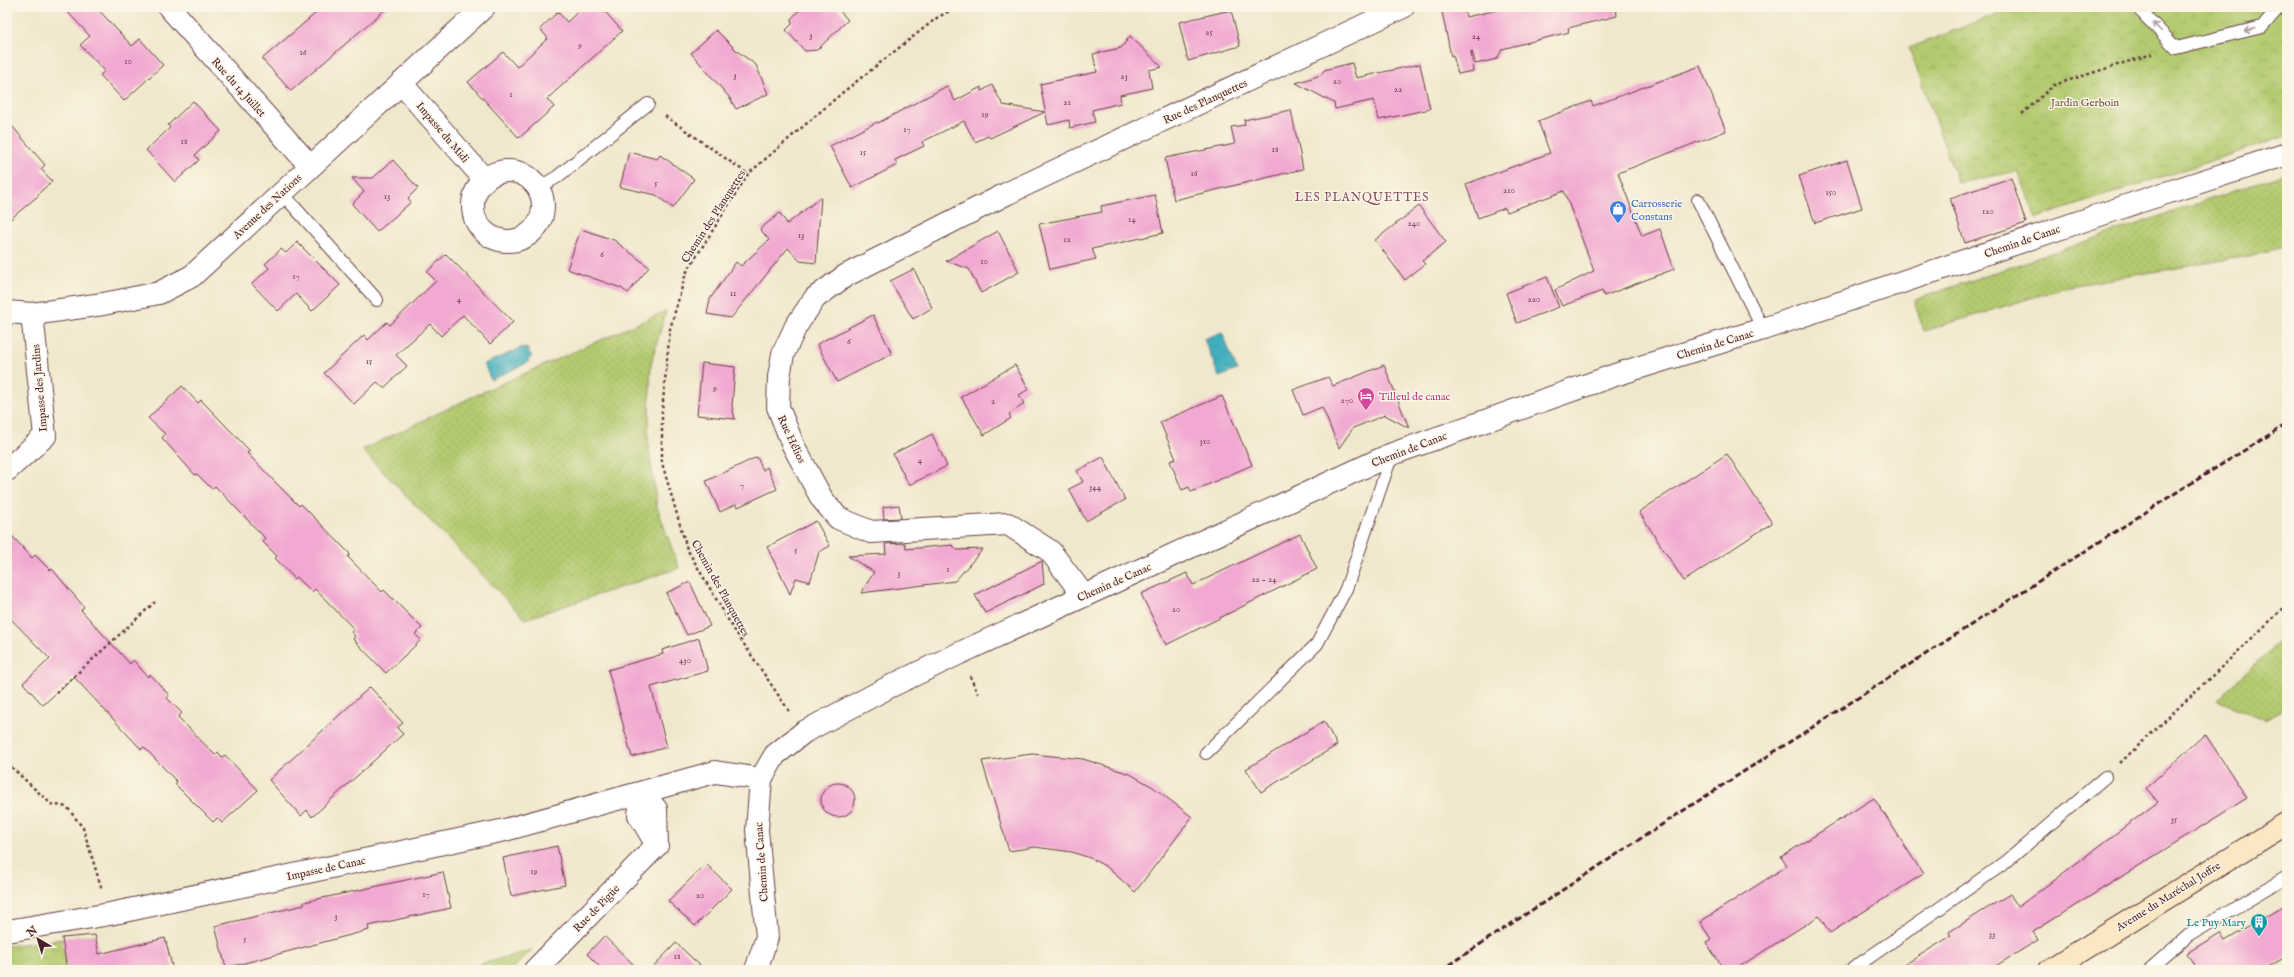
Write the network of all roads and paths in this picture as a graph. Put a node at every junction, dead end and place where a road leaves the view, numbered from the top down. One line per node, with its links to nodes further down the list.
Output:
1 (169, 7): 12 (street, Rue du 14 Juillet)
2 (484, 7): 8 (street, Avenue des Nations)
3 (958, 7): 13 (path, Chemin des Planquettes)
4 (1403, 7): 17 (street, Rue des Planquettes)
5 (2137, 7): 7 (lane, one-way to 5)
6 (2279, 7): 7 (lane, one-way to 7)
7 (2176, 48): 10 (path)
8 (402, 83): 12 (street, Avenue des Nations); 14 (street, Impasse du Midi)
9 (648, 104): 13 (path); 15 (lane)
10 (2022, 114)
11 (2287, 154): 22 (street, Chemin de Canac)
12 (310, 166): 16 (street, Avenue des Nations)
13 (748, 174): 29 (path, Chemin des Planquettes)
14 (484, 180): 15 (street); 15 (street)
15 (538, 188)
16 (282, 193): 19 (lane); 21 (street, Avenue des Nations)
17 (1006, 194): 25 (street, Rue Hélios)
18 (1698, 200): 22 (lane)
19 (377, 300)
20 (7, 312): 21 (street, Avenue des Nations)
21 (32, 314): 24 (street, Impasse des Jardins)
22 (1763, 329): 23 (street, Chemin de Canac)
23 (1392, 454): 25 (street, Chemin de Canac); 30 (lane)
24 (7, 470)
25 (1084, 596): 29 (street, Chemin de Canac)
26 (155, 602): 28 (path)
27 (2287, 605): 32 (path)
28 (56, 693)
29 (804, 732): 33 (street, Chemin de Canac)
30 (1206, 753)
31 (7, 763): 37 (path)
32 (2105, 777): 41 (lane)
33 (761, 779): 34 (street); 40 (street, Chemin de Canac)
34 (642, 793): 37 (street, Impasse de Canac); 39 (street, Rue de Pigüe)
35 (2287, 823): 42 (main road, Avenue du Maréchal Joffre)
36 (2287, 877): 43 (lane)
37 (110, 914): 38 (street, Impasse de Canac)
38 (7, 931)
39 (535, 970)
40 (756, 970)
41 (1851, 970)
42 (2050, 970)
43 (2150, 970)

